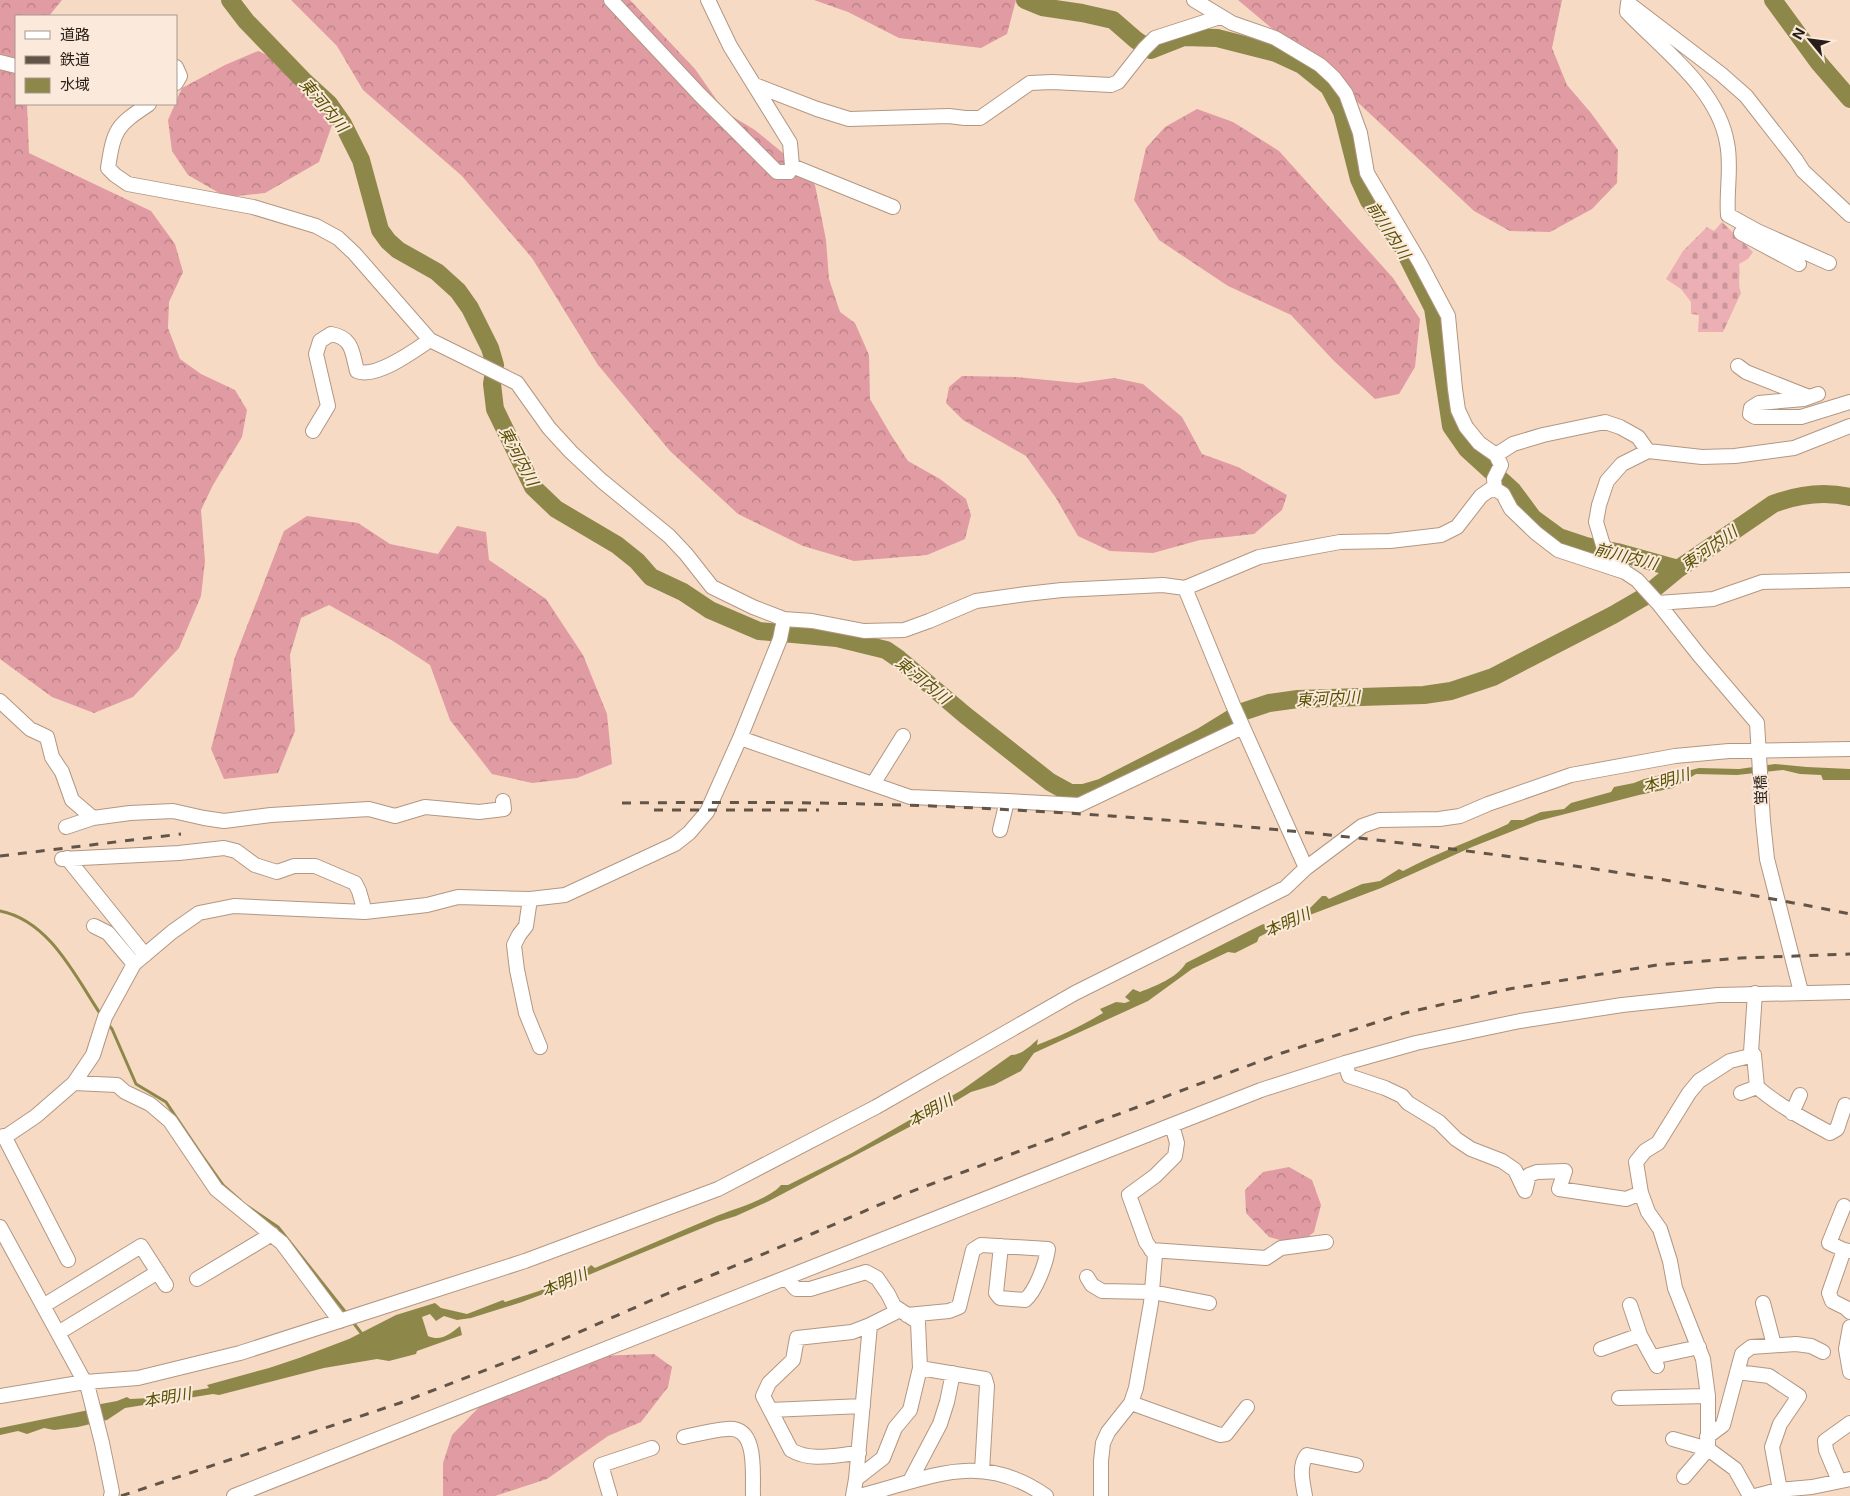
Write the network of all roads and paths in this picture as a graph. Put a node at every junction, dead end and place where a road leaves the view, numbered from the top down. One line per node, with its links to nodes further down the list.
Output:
1 (611, 0): 10 (street)
2 (708, 0): 8 (street)
3 (1194, 0): 5 (street)
4 (1626, 2): 12 (street); 13 (street)
5 (1220, 17): 8 (street); 22 (street)
6 (0, 62): 7 (street)
7 (15, 66)
8 (755, 85): 10 (street)
9 (148, 105): 16 (street)
10 (792, 166): 11 (street)
11 (892, 206)
12 (1728, 215): 14 (street); 15 (street)
13 (1850, 215)
14 (1829, 263)
15 (1799, 264)
16 (430, 340): 20 (street); 28 (street)
17 (1738, 366): 18 (street)
18 (1850, 402)
19 (1850, 426): 21 (street)
20 (313, 430)
21 (1648, 451): 22 (street); 24 (street)
22 (1498, 460): 23 (street)
23 (1494, 484): 24 (street); 26 (street)
24 (1625, 572): 27 (street, 蛍橋)
25 (1850, 580): 27 (street)
26 (1185, 588): 28 (street); 30 (street)
27 (1656, 601): 34 (street, 蛍橋)
28 (784, 620): 32 (street)
29 (0, 701): 38 (street)
30 (1241, 723): 37 (street); 41 (street)
31 (903, 736): 35 (street)
32 (740, 738): 35 (street); 42 (street)
33 (1850, 749): 34 (street)
34 (1760, 755): 41 (street); 47 (street, 蛍橋)
35 (873, 784): 37 (street)
36 (503, 800): 38 (street)
37 (1007, 801): 40 (street)
38 (93, 818): 39 (street)
39 (66, 827)
40 (1000, 830)
41 (1306, 868): 84 (street)
42 (530, 899): 43 (street); 50 (street)
43 (365, 912): 45 (street); 45 (street)
44 (94, 926): 46 (street)
45 (145, 955): 46 (street)
46 (134, 964): 54 (street)
47 (1801, 992): 48 (street); 49 (street)
48 (1850, 992)
49 (1755, 993): 51 (street); 52 (street)
50 (540, 1047)
51 (1754, 1055): 53 (street); 55 (street)
52 (1345, 1063): 61 (street); 63 (street)
53 (1708, 1079): 58 (street); 63 (street)
54 (74, 1083): 62 (street); 66 (street)
55 (1757, 1087): 56 (street); 60 (street)
56 (1741, 1093)
57 (1800, 1095): 60 (street)
58 (1690, 1103)
59 (1844, 1105): 60 (street)
60 (1792, 1113)
61 (1172, 1125): 69 (street); 75 (street)
62 (2, 1137): 71 (street)
63 (1641, 1193): 90 (street)
64 (1844, 1206): 70 (street)
65 (0, 1227): 81 (street)
66 (272, 1234): 74 (street); 84 (street)
67 (1326, 1242): 69 (street)
68 (1000, 1246): 68 (street); 82 (street)
69 (1151, 1250): 77 (street)
70 (1847, 1250): 83 (street)
71 (68, 1260)
72 (158, 1272): 76 (street); 81 (street); 87 (street)
73 (1088, 1277): 77 (street)
74 (196, 1279)
75 (786, 1279): 82 (street); 120 (street)
76 (166, 1285)
77 (1152, 1292): 78 (street); 101 (street)
78 (1209, 1303)
79 (1763, 1303): 89 (street)
80 (1630, 1305): 88 (street)
81 (44, 1306): 87 (street)
82 (903, 1312): 85 (street); 93 (street)
83 (1850, 1312)
84 (347, 1319): 97 (street)
85 (870, 1325): 102 (street); 104 (street)
86 (1850, 1327): 95 (street)
87 (58, 1333): 97 (street)
88 (1640, 1335): 90 (street); 91 (street)
89 (1774, 1345): 92 (street); 94 (street)
90 (1699, 1347): 99 (street)
91 (1601, 1349)
92 (1823, 1352)
93 (920, 1368): 96 (street); 114 (street)
94 (1737, 1372): 108 (street); 117 (street)
95 (1850, 1372)
96 (953, 1373): 112 (street); 116 (street)
97 (87, 1385): 98 (street); 119 (street)
98 (3, 1392)
99 (1708, 1396): 100 (street); 108 (street)
100 (1619, 1398)
101 (1131, 1403): 103 (street); 126 (street)
102 (863, 1406): 104 (street); 110 (street)
103 (1247, 1407)
104 (770, 1410): 110 (street)
105 (1850, 1423): 115 (street)
106 (684, 1437): 122 (street)
107 (1673, 1439): 108 (street)
108 (1707, 1443): 113 (street); 128 (street)
109 (652, 1448): 121 (street)
110 (859, 1453): 114 (street)
111 (1356, 1465): 127 (street)
112 (982, 1471): 116 (street); 125 (street)
113 (1684, 1477)
114 (856, 1479): 123 (street)
115 (1844, 1480): 117 (street)
116 (910, 1482): 118 (street)
117 (1780, 1490): 129 (street)
118 (883, 1493): 124 (street)
119 (111, 1496)
120 (234, 1496)
121 (610, 1496)
122 (753, 1496)
123 (854, 1496)
124 (859, 1496)
125 (1046, 1496)
126 (1101, 1496)
127 (1306, 1496)
128 (1750, 1496)
129 (1755, 1496)

